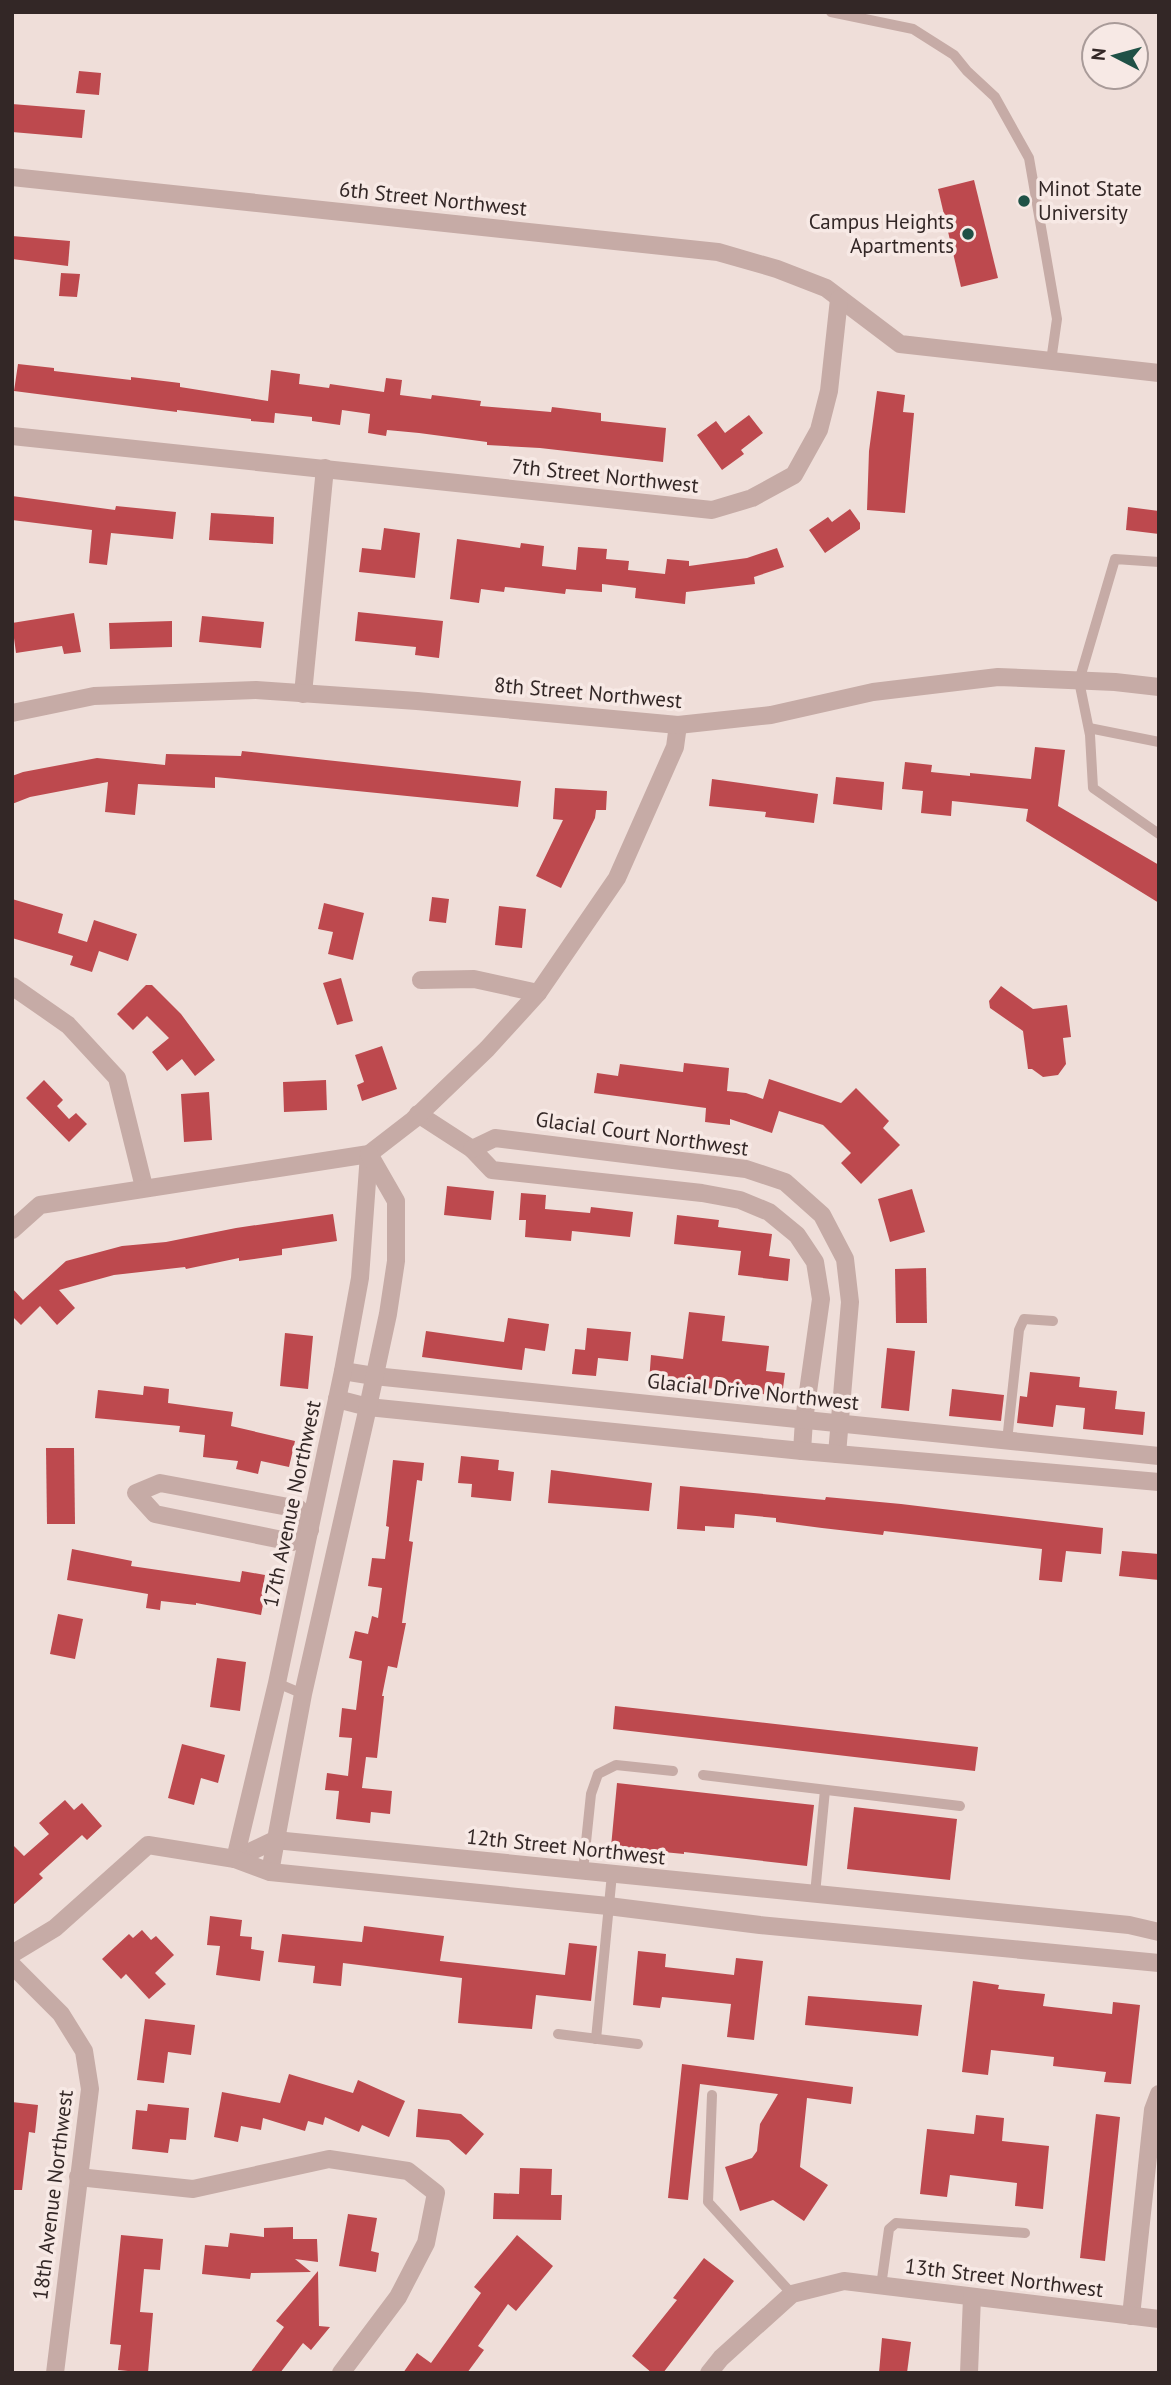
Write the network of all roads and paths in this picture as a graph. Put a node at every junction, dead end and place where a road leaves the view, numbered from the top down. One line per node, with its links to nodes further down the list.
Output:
1 (831, 12): 4 (lane)
2 (12, 177): 3 (street, 6th Street Northwest)
3 (839, 299): 4 (street); 7 (street, 7th Street Northwest)
4 (1051, 361): 5 (street)
5 (1159, 373)
6 (12, 436): 7 (street, 7th Street Northwest)
7 (325, 468): 11 (street)
8 (1159, 562): 9 (lane)
9 (1079, 681): 10 (street, 8th Street Northwest); 13 (street, 8th Street Northwest); 14 (lane)
10 (1159, 687)
11 (303, 694): 12 (street, 8th Street Northwest); 13 (street, 8th Street Northwest)
12 (12, 713)
13 (678, 725): 19 (street)
14 (1089, 728): 15 (lane); 16 (lane)
15 (1159, 742)
16 (1159, 834)
17 (421, 980): 19 (street)
18 (12, 986): 23 (street)
19 (538, 993): 20 (street)
20 (418, 1114): 21 (street); 22 (street)
21 (472, 1149): 30 (street); 31 (street, Glacial Court Northwest)
22 (369, 1154): 23 (street); 26 (street, 17th Avenue Northwest); 27 (street)
23 (144, 1187): 24 (street)
24 (12, 1230)
25 (1053, 1321): 32 (lane)
26 (343, 1371): 27 (street, Glacial Drive Northwest); 28 (street, 17th Avenue Northwest)
27 (374, 1376): 29 (street); 30 (street, Glacial Drive Northwest)
28 (337, 1399): 29 (street); 37 (street, 17th Avenue Northwest)
29 (368, 1407): 33 (street); 38 (street)
30 (804, 1420): 31 (street, Glacial Drive Northwest); 33 (street)
31 (839, 1423): 32 (street, Glacial Drive Northwest); 34 (street, Glacial Court Northwest)
32 (1007, 1441): 35 (street, Glacial Drive Northwest)
33 (802, 1451): 34 (street)
34 (837, 1454): 36 (street)
35 (1159, 1456)
36 (1159, 1482)
37 (310, 1530): 37 (street); 38 (street); 39 (street, 17th Avenue Northwest)
38 (338, 1536): 40 (street)
39 (277, 1684): 40 (lane); 46 (street, 17th Avenue Northwest)
40 (303, 1694): 45 (street)
41 (673, 1772): 47 (lane)
42 (703, 1775): 43 (lane)
43 (825, 1790): 44 (lane); 50 (lane)
44 (960, 1806)
45 (275, 1840): 46 (street); 47 (street, 12th Street Northwest); 48 (street)
46 (235, 1859): 48 (street); 53 (street)
47 (583, 1871): 49 (street, 12th Street Northwest)
48 (270, 1872): 51 (street)
49 (612, 1874): 50 (street, 12th Street Northwest); 51 (lane)
50 (815, 1894): 52 (street, 12th Street Northwest)
51 (608, 1906): 54 (street); 57 (lane)
52 (1159, 1932)
53 (12, 1954)
54 (1159, 1963)
55 (12, 1965): 61 (street, 18th Avenue Northwest)
56 (558, 2034): 57 (lane)
57 (596, 2039): 58 (lane)
58 (638, 2044)
59 (1159, 2094): 66 (street)
60 (712, 2095): 64 (lane)
61 (78, 2177): 68 (street, 18th Avenue Northwest); 69 (street)
62 (1025, 2233): 63 (lane)
63 (881, 2286): 64 (street, 13th Street Northwest); 65 (street, 13th Street Northwest)
64 (792, 2294): 70 (street)
65 (972, 2297): 66 (street, 13th Street Northwest); 71 (street)
66 (1130, 2316): 67 (street, 13th Street Northwest)
67 (1159, 2319)
68 (55, 2373)
69 (341, 2373)
70 (709, 2373)
71 (969, 2373)

